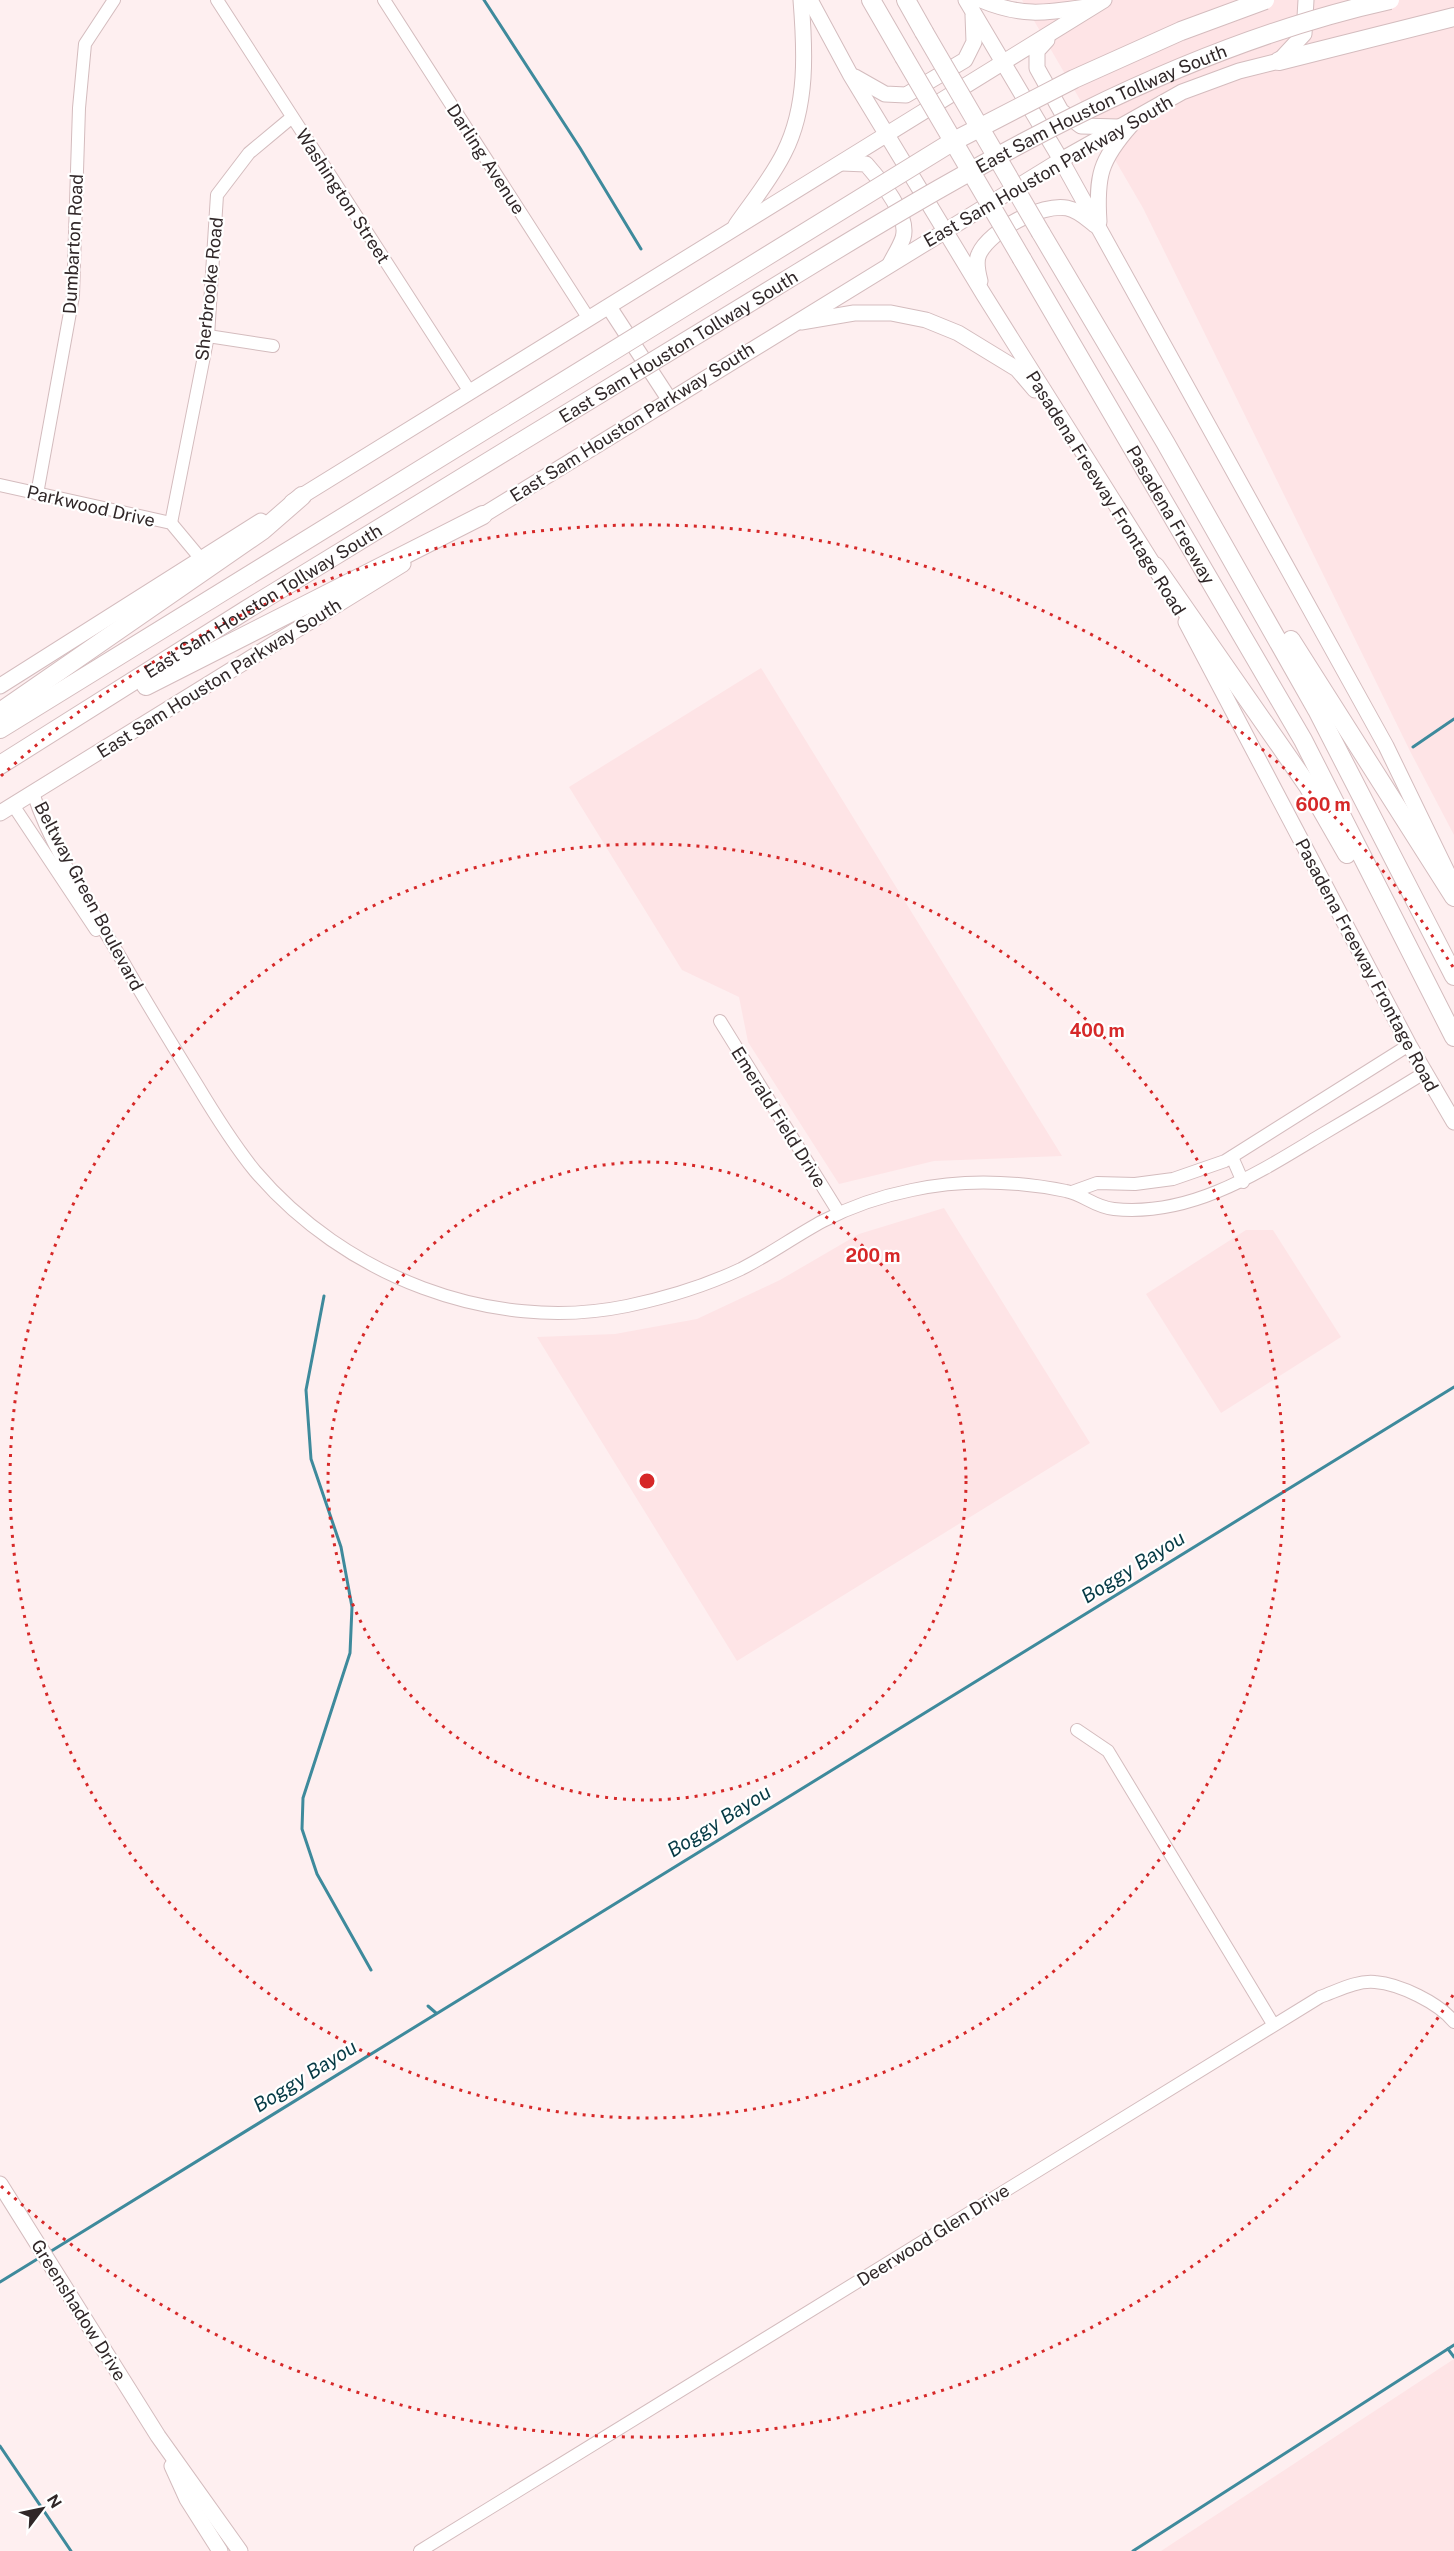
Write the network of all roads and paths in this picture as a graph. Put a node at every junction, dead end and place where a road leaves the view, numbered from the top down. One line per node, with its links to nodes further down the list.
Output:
1 (114, 0): 39 (street, Dumbarton Road)
2 (216, 0): 19 (street, Washington Street)
3 (384, 0): 30 (street, Darling Avenue)
4 (801, 0): 25 (main road)
5 (810, 0): 17 (main road, Pasadena Freeway Frontage Road)
6 (871, 0): 54 (highway, Pasadena Freeway, bridge)
7 (906, 0): 37 (highway, Pasadena Freeway, bridge)
8 (1265, 0): 47 (highway, East Sam Houston Tollway South, bridge)
9 (1306, 0): 15 (main road)
10 (1390, 0): 48 (highway, East Sam Houston Tollway South, bridge)
11 (1098, 3): 12 (main road); 14 (main road)
12 (973, 4): 16 (main road); 17 (main road)
13 (1454, 17): 15 (highway)
14 (1055, 31): 16 (main road); 20 (main road)
15 (1279, 61): 18 (main road, East Sam Houston Parkway South)
16 (1003, 64): 21 (main road); 22 (main road)
17 (850, 74): 21 (main road, Pasadena Freeway Frontage Road)
18 (1140, 116): 20 (main road, East Sam Houston Parkway South); 24 (main road)
19 (291, 118): 32 (street, Sherbrooke Road); 34 (street, Washington Street)
20 (1120, 127): 22 (main road, East Sam Houston Parkway South)
21 (888, 135): 23 (main road); 26 (main road, Pasadena Freeway Frontage Road)
22 (1061, 160): 24 (main road); 26 (main road, East Sam Houston Parkway South)
23 (842, 163): 25 (main road); 27 (main road)
24 (1100, 228): 28 (main road); 52 (main road)
25 (731, 231): 29 (main road)
26 (946, 231): 27 (main road, East Sam Houston Parkway South); 28 (main road, Pasadena Freeway Frontage Road)
27 (890, 264): 31 (main road, East Sam Houston Parkway South)
28 (984, 295): 36 (main road, Pasadena Freeway Frontage Road)
29 (609, 307): 30 (main road); 35 (main road)
30 (589, 318): 34 (main road)
31 (792, 324): 35 (main road, East Sam Houston Parkway South); 36 (main road)
32 (208, 336): 33 (street); 42 (street, Sherbrooke Road)
33 (273, 346)
34 (470, 392): 40 (main road)
35 (669, 399): 41 (main road, East Sam Houston Parkway South)
36 (1062, 420): 44 (main road, Pasadena Freeway Frontage Road)
37 (1165, 442): 53 (highway); 55 (highway, Pasadena Freeway)
38 (0, 485): 39 (street, Parkwood Drive)
39 (37, 494): 42 (street, Parkwood Drive)
40 (302, 496): 43 (main road); 46 (highway)
41 (483, 515): 48 (highway); 50 (main road, East Sam Houston Parkway South)
42 (171, 523): 43 (street, Parkwood Drive)
43 (201, 559): 45 (main road)
44 (1155, 566): 54 (highway); 59 (main road, Pasadena Freeway Frontage Road)
45 (0, 686)
46 (0, 712)
47 (0, 729)
48 (48, 736): 49 (highway, East Sam Houston Tollway South)
49 (0, 765)
50 (33, 793): 51 (main road, East Sam Houston Parkway South); 56 (street, Beltway Green Boulevard)
51 (7, 809): 56 (street, Beltway Green Boulevard)
52 (1454, 887)
53 (1454, 897)
54 (1386, 908): 58 (highway, Pasadena Freeway)
55 (1454, 976)
56 (145, 1000): 65 (street, Beltway Green Boulevard)
57 (720, 1021): 65 (street, Emerald Field Drive)
58 (1454, 1037)
59 (1409, 1045): 60 (main road, Pasadena Freeway Frontage Road); 62 (street, Beltway Green Boulevard)
60 (1424, 1073): 61 (main road, Pasadena Freeway Frontage Road); 63 (street, Beltway Green Boulevard)
61 (1454, 1122)
62 (1232, 1157): 63 (street); 64 (street, Beltway Green Boulevard)
63 (1242, 1182): 64 (street, Beltway Green Boulevard)
64 (1072, 1192): 65 (street, Beltway Green Boulevard)
65 (839, 1213)
66 (1077, 1730): 68 (street)
67 (1454, 2022): 68 (street, Deerwood Glen Drive)
68 (1273, 2024): 73 (street, Deerwood Glen Drive)
69 (0, 2184): 70 (main road, Greenshadow Drive)
70 (158, 2436): 71 (main road); 72 (main road)
71 (220, 2551)
72 (240, 2551)
73 (420, 2551)

